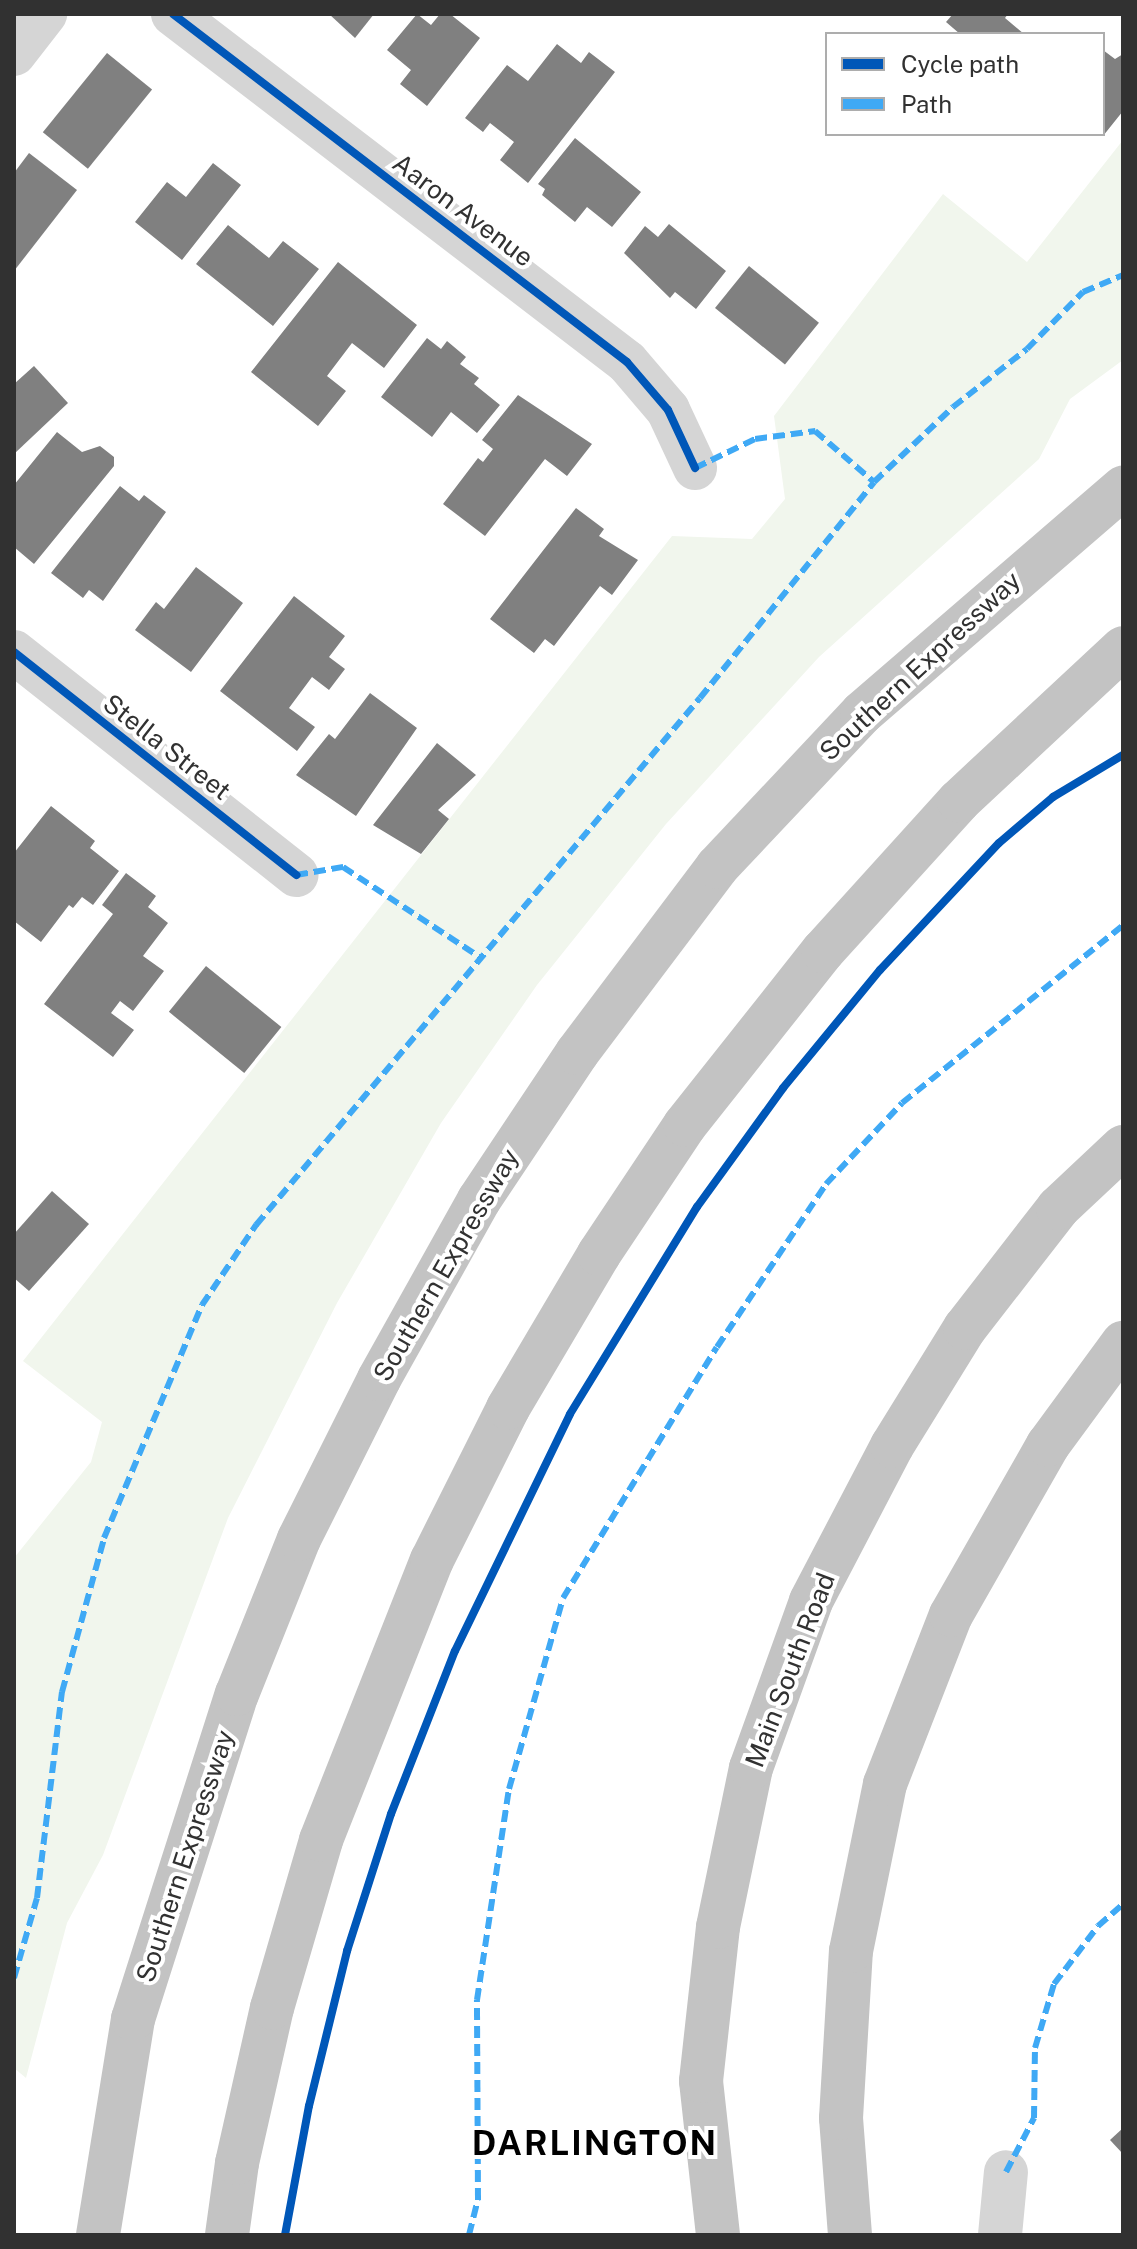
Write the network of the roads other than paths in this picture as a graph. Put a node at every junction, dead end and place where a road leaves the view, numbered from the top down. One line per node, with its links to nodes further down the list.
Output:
1 (45, 14): 3 (street)
2 (173, 14): 4 (street, Aaron Avenue)
3 (14, 54)
4 (695, 468)
5 (1123, 488): 12 (highway, Southern Expressway)
6 (1123, 648): 13 (highway)
7 (14, 652): 8 (street, Stella Street)
8 (296, 875)
9 (1123, 1147): 14 (highway, Main South Road)
10 (1123, 1343): 15 (highway)
11 (1006, 2172): 16 (street)
12 (98, 2235)
13 (227, 2235)
14 (718, 2235)
15 (850, 2235)
16 (1000, 2235)

